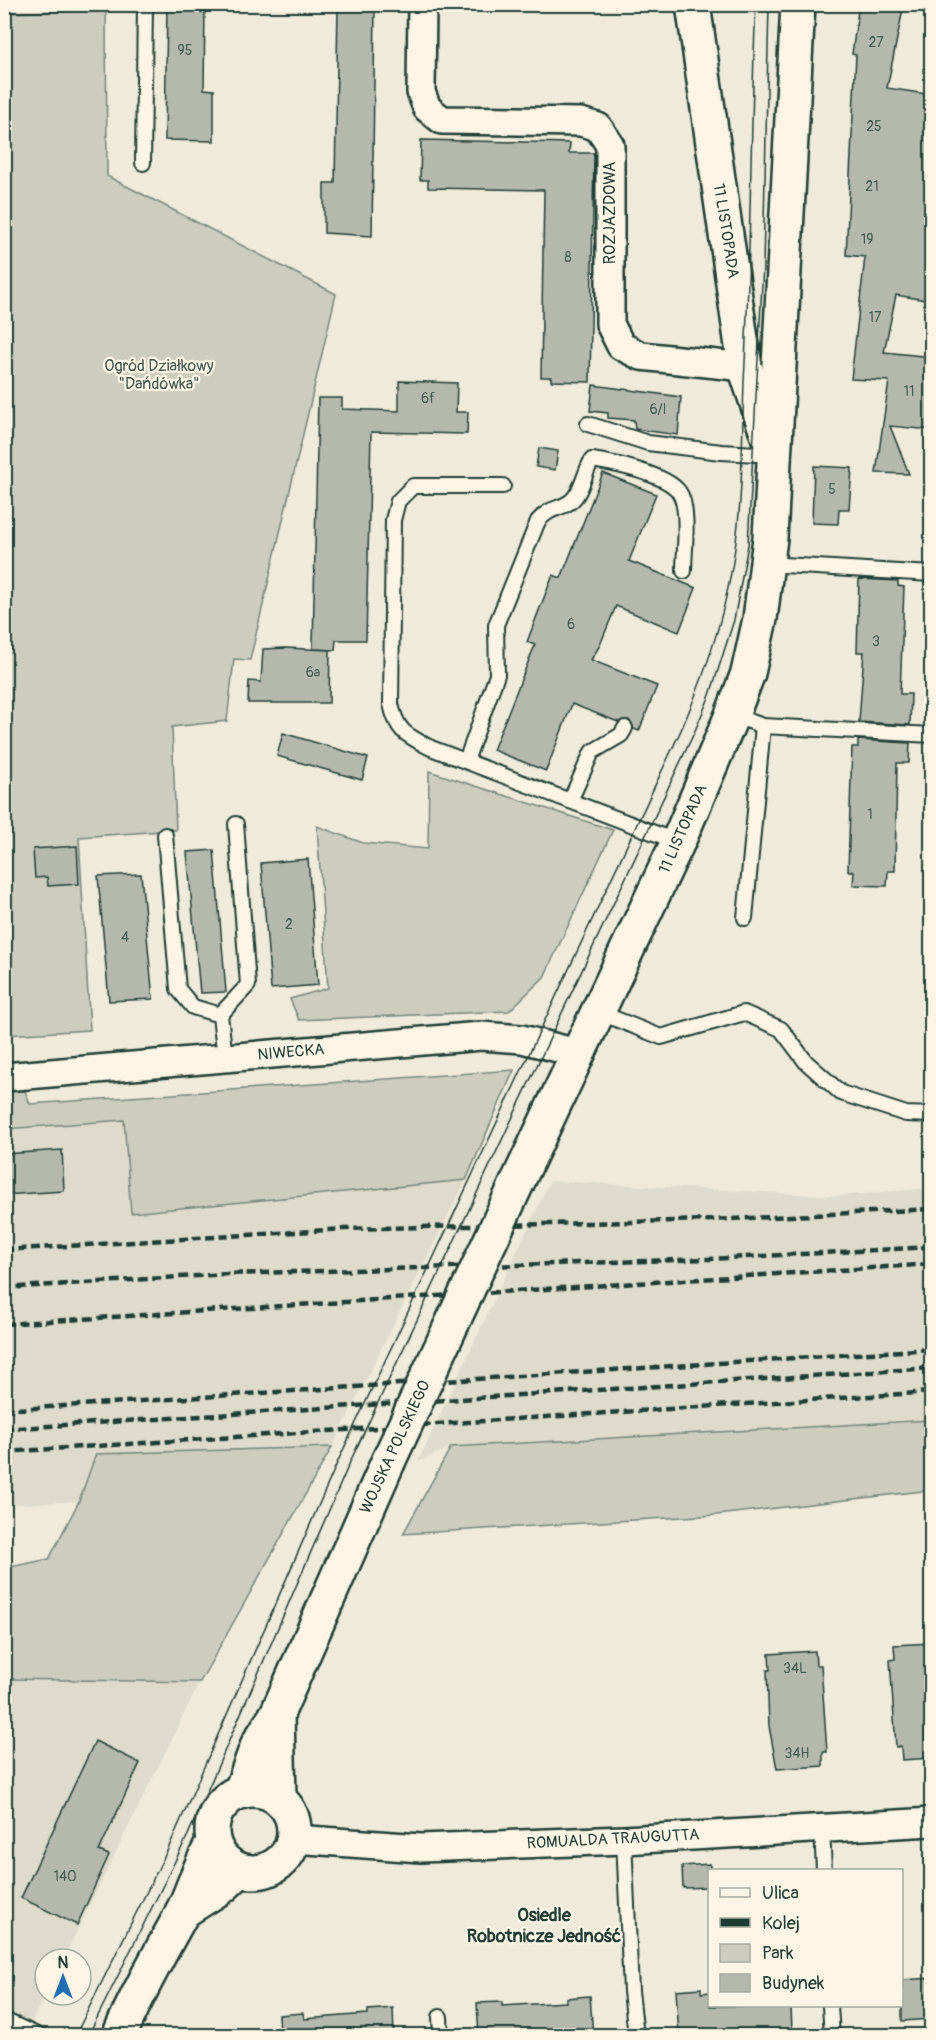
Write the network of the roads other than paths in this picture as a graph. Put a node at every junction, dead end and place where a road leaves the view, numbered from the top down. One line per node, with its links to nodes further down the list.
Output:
1 (145, 4): 5 (lane)
2 (422, 4): 6 (street, ROZJAZDOWA)
3 (693, 4): 6 (main road, 11 LISTOPADA)
4 (798, 4): 8 (main road, 11 LISTOPADA)
5 (143, 163)
6 (745, 367): 8 (main road, 11 LISTOPADA)
7 (588, 424): 8 (lane)
8 (775, 455): 10 (main road, 11 LISTOPADA)
9 (503, 486): 17 (lane)
10 (766, 564): 12 (lane); 13 (main road, 11 LISTOPADA)
11 (684, 571): 17 (lane)
12 (932, 574)
13 (732, 715): 14 (lane); 21 (main road, 11 LISTOPADA)
14 (763, 726): 16 (lane); 22 (lane)
15 (625, 728): 18 (lane)
16 (932, 735)
17 (466, 761): 18 (lane)
18 (570, 801): 21 (lane)
19 (236, 824): 24 (lane)
20 (165, 836): 24 (lane)
21 (678, 842): 23 (main road, 11 LISTOPADA)
22 (745, 918)
23 (598, 1012): 25 (main road, 11 LISTOPADA); 28 (lane)
24 (220, 1015): 26 (lane)
25 (577, 1053): 26 (street, NIWECKA); 29 (main road, 11 LISTOPADA)
26 (225, 1058): 27 (street, NIWECKA)
27 (4, 1077)
28 (932, 1115)
29 (518, 1181): 30 (main road, WOJSKA POLSKIEGO, bridge)
30 (277, 1714): 31 (main road, WOJSKA POLSKIEGO); 32 (main road, WOJSKA POLSKIEGO)
31 (241, 1791): 32 (main road); 37 (main road)
32 (279, 1799): 35 (main road)
33 (932, 1822): 34 (street, ROMUALDA TRAUGUTTA)
34 (822, 1828): 36 (street, ROMUALDA TRAUGUTTA); 38 (lane)
35 (294, 1839): 36 (street, ROMUALDA TRAUGUTTA); 39 (main road)
36 (624, 1840): 47 (lane)
37 (213, 1843): 39 (main road); 40 (main road)
38 (824, 1869)
39 (240, 1870): 40 (main road)
40 (182, 1912): 45 (main road)
41 (831, 2007): 48 (lane)
42 (440, 2017): 46 (lane)
43 (4, 2020): 44 (lane)
44 (39, 2036)
45 (119, 2036)
46 (441, 2036)
47 (636, 2036)
48 (832, 2036)

